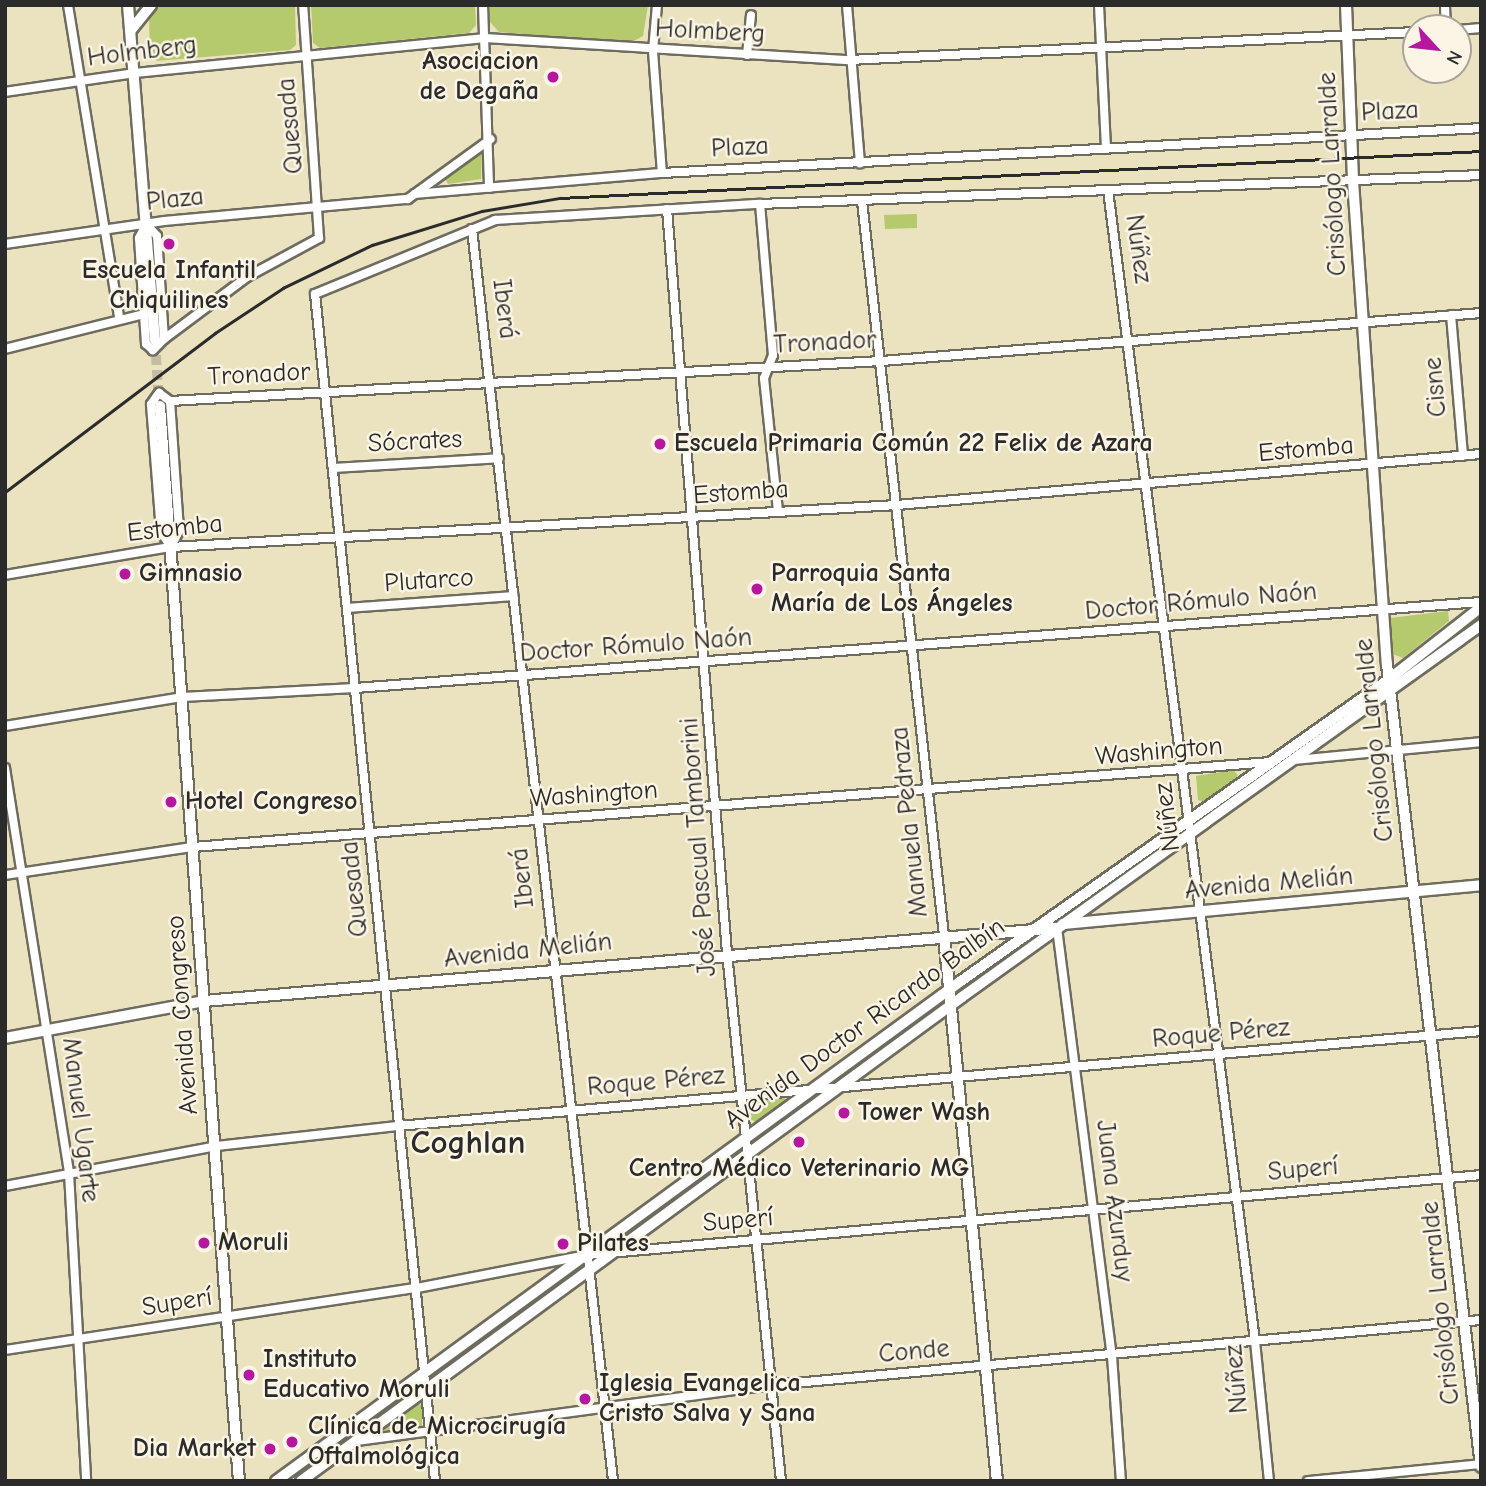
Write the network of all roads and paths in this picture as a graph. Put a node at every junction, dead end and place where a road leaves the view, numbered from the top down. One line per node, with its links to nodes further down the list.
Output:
1 (68, 5): 21 (street)
2 (128, 5): 11 (main road)
3 (151, 5): 11 (main road)
4 (303, 5): 17 (street, Quesada)
5 (483, 5): 14 (street)
6 (657, 5): 16 (street)
7 (847, 5): 19 (street)
8 (1100, 5): 15 (street)
9 (1346, 5): 13 (street, Crisólogo Larralde)
10 (751, 15): 18 (street)
11 (131, 30): 20 (main road)
12 (1402, 33): 13 (street, Holmberg)
13 (1347, 35): 15 (street, Holmberg); 24 (street, Crisólogo Larralde)
14 (485, 38): 16 (street, Holmberg); 17 (street, Holmberg); 25 (street)
15 (1101, 47): 19 (street, Holmberg); 26 (street)
16 (653, 51): 18 (street, Holmberg); 28 (street)
17 (306, 55): 20 (street, Holmberg); 36 (street, Quesada)
18 (747, 55): 19 (street, Holmberg)
19 (849, 60): 27 (street)
20 (135, 73): 21 (street, Holmberg); 38 (main road)
21 (82, 80): 22 (street, Holmberg); 40 (street)
22 (5, 92)
23 (1481, 128): 24 (street, Plaza)
24 (1351, 135): 26 (street, Plaza); 30 (street, Crisólogo Larralde)
25 (491, 139): 31 (street); 33 (street)
26 (1107, 148): 27 (street, Plaza)
27 (860, 163): 28 (street, Plaza)
28 (662, 173): 31 (street, Plaza)
29 (1481, 175): 30 (street)
30 (1353, 181): 32 (street); 46 (street, Crisólogo Larralde)
31 (489, 188): 33 (street, Plaza)
32 (1108, 190): 34 (street); 48 (street, Núñez)
33 (415, 194): 36 (street, Plaza)
34 (862, 201): 35 (street); 50 (street, Manuela Pedraza)
35 (760, 204): 37 (street); 51 (street)
36 (319, 207): 38 (street, Plaza); 47 (street, Quesada)
37 (667, 209): 39 (street); 52 (street, José Pascual Tamborini)
38 (146, 223): 40 (street, Plaza); 43 (street); 47 (main road)
39 (472, 229): 53 (street, Iberá); 54 (street, Quesada)
40 (102, 230): 41 (street, Plaza); 45 (street)
41 (5, 244)
42 (1481, 313): 44 (street, Tronador)
43 (145, 314): 45 (street); 47 (street)
44 (1451, 315): 46 (street, Tronador); 57 (street, Cisne)
45 (119, 318): 49 (street)
46 (1362, 321): 48 (street, Tronador); 59 (street, Crisólogo Larralde)
47 (160, 339)
48 (1129, 343): 50 (street, Tronador); 61 (street, Núñez)
49 (5, 349)
50 (882, 360): 51 (street, Tronador); 62 (street, Manuela Pedraza)
51 (768, 367): 52 (street, Tronador); 63 (street)
52 (680, 373): 53 (street, Tronador); 64 (street, José Pascual Tamborini)
53 (492, 384): 54 (street, Tronador); 58 (street, Iberá)
54 (326, 392): 55 (street, Tronador); 60 (street, Quesada)
55 (165, 403): 67 (main road, Avenida Congreso)
56 (1481, 454): 57 (street, Estomba)
57 (1463, 455): 59 (street, Estomba)
58 (499, 458): 60 (street, Sócrates); 65 (street, Iberá)
59 (1371, 466): 61 (street, Estomba); 72 (street, Crisólogo Larralde)
60 (333, 468): 66 (street, Quesada)
61 (1148, 484): 62 (street, Estomba); 74 (street, Núñez)
62 (897, 505): 63 (street, Estomba); 75 (street, Manuela Pedraza)
63 (778, 511): 64 (street, Estomba)
64 (694, 517): 65 (street, Estomba); 76 (street, José Pascual Tamborini)
65 (507, 528): 66 (street, Estomba); 69 (street, Iberá)
66 (340, 538): 67 (street, Estomba); 71 (street, Quesada)
67 (171, 547): 68 (street, Estomba); 81 (main road, Avenida Congreso)
68 (5, 575)
69 (514, 596): 71 (street, Plutarco); 77 (street, Iberá)
70 (1481, 605): 72 (street, Doctor Rómulo Naón); 78 (main road, Avenida Doctor Ricardo Balbín)
71 (347, 608): 79 (street, Quesada)
72 (1381, 608): 74 (street, Doctor Rómulo Naón); 78 (street, Crisólogo Larralde)
73 (1481, 625): 80 (main road, Avenida Doctor Ricardo Balbín)
74 (1164, 626): 75 (street, Doctor Rómulo Naón); 88 (street, Núñez)
75 (914, 648): 76 (street, Doctor Rómulo Naón); 89 (street, Manuela Pedraza)
76 (705, 663): 77 (street, Doctor Rómulo Naón); 90 (street, José Pascual Tamborini)
77 (523, 676): 79 (street, Doctor Rómulo Naón); 91 (street, Iberá)
78 (1388, 680): 80 (street, Crisólogo Larralde); 86 (main road, Avenida Doctor Ricardo Balbín)
79 (355, 688): 81 (street, Doctor Rómulo Naón); 93 (street, Quesada)
80 (1390, 694): 84 (street, Crisólogo Larralde); 85 (main road, Avenida Doctor Ricardo Balbín)
81 (182, 697): 82 (street, Doctor Rómulo Naón); 95 (main road, Avenida Congreso)
82 (5, 726)
83 (1481, 742): 84 (street)
84 (1395, 749): 85 (street); 99 (street, Crisólogo Larralde)
85 (1296, 760): 94 (main road, Avenida Doctor Ricardo Balbín)
86 (1271, 762): 88 (street, Washington); 92 (main road, Avenida Doctor Ricardo Balbín)
87 (5, 768): 96 (street, Manuel Ugarte)
88 (1184, 772): 89 (street, Washington); 92 (street, Núñez)
89 (925, 791): 90 (street, Washington); 103 (street, Manuela Pedraza)
90 (717, 807): 91 (street, Washington); 104 (street, José Pascual Tamborini)
91 (538, 820): 93 (street, Washington); 105 (street, Iberá)
92 (1189, 821): 94 (street, Núñez); 102 (main road, Avenida Doctor Ricardo Balbín)
93 (370, 832): 95 (street, Washington); 106 (street, Quesada)
94 (1191, 834): 100 (street, Núñez); 101 (main road, Avenida Doctor Ricardo Balbín)
95 (193, 846): 96 (street, Washington); 108 (main road, Avenida Congreso)
96 (22, 872): 97 (street, Washington); 110 (street, Manuel Ugarte)
97 (5, 875)
98 (1481, 886): 99 (street, Avenida Melián)
99 (1413, 891): 100 (street, Avenida Melián); 112 (street, Crisólogo Larralde)
100 (1200, 911): 101 (street, Avenida Melián); 114 (street, Núñez)
101 (1060, 926): 102 (street, Avenida Melián); 109 (main road, Avenida Doctor Ricardo Balbín); 115 (street, Juana Azurduy)
102 (1035, 928): 103 (street, Avenida Melián); 107 (main road, Avenida Doctor Ricardo Balbín)
103 (944, 936): 104 (street, Avenida Melián); 107 (street, Manuela Pedraza)
104 (727, 953): 105 (street, Avenida Melián); 119 (street, José Pascual Tamborini)
105 (555, 969): 106 (street, Avenida Melián); 120 (street, Iberá)
106 (386, 986): 108 (street, Avenida Melián); 121 (street, Quesada)
107 (950, 989): 109 (street, Manuela Pedraza); 117 (main road, Avenida Doctor Ricardo Balbín)
108 (204, 1001): 110 (street, Avenida Melián); 123 (main road, Avenida Congreso)
109 (951, 1006): 116 (street, Manuela Pedraza); 118 (main road, Avenida Doctor Ricardo Balbín)
110 (48, 1030): 113 (street, Avenida Melián); 125 (street, Manuel Ugarte)
111 (1481, 1031): 112 (street, Roque Pérez)
112 (1429, 1036): 114 (street, Roque Pérez); 127 (street, Crisólogo Larralde)
113 (5, 1038)
114 (1218, 1056): 115 (street, Roque Pérez); 129 (street, Núñez)
115 (1076, 1067): 116 (street, Roque Pérez); 130 (street, Juana Azurduy)
116 (958, 1078): 118 (street, Roque Pérez); 131 (street, Manuela Pedraza)
117 (813, 1090): 118 (street, Roque Pérez); 119 (street, Roque Pérez); 122 (main road, Avenida Doctor Ricardo Balbín)
118 (836, 1090): 124 (main road, Avenida Doctor Ricardo Balbín)
119 (742, 1096): 120 (street, Roque Pérez); 122 (street, José Pascual Tamborini)
120 (571, 1110): 121 (street, Roque Pérez); 134 (street, Iberá)
121 (398, 1126): 123 (street, Roque Pérez); 136 (street, Quesada)
122 (747, 1139): 124 (street, José Pascual Tamborini); 134 (main road, Avenida Doctor Ricardo Balbín)
123 (216, 1146): 125 (street, Roque Pérez); 137 (main road, Avenida Congreso)
124 (747, 1155): 132 (street, José Pascual Tamborini); 133 (main road, Avenida Doctor Ricardo Balbín)
125 (69, 1173): 128 (street, Roque Pérez); 140 (street, Manuel Ugarte)
126 (1481, 1175): 127 (street, Superí)
127 (1448, 1178): 129 (street, Superí); 139 (street, Crisólogo Larralde)
128 (5, 1186)
129 (1237, 1198): 130 (street, Superí); 141 (street, Núñez)
130 (1094, 1210): 131 (street, Superí); 143 (street, Juana Azurduy)
131 (972, 1221): 132 (street, Superí); 144 (street, Manuela Pedraza)
132 (757, 1241): 133 (street, Superí); 146 (street, José Pascual Tamborini)
133 (610, 1253): 134 (street, Superí); 135 (main road, Avenida Doctor Ricardo Balbín)
134 (587, 1255): 135 (street, Iberá); 136 (street, Superí); 145 (main road, Avenida Doctor Ricardo Balbín)
135 (589, 1269): 147 (main road, Avenida Doctor Ricardo Balbín); 148 (street, Iberá)
136 (417, 1288): 137 (street, Superí); 145 (street, Quesada)
137 (228, 1317): 140 (street, Superí); 153 (main road, Avenida Congreso)
138 (1481, 1320): 139 (street, Conde)
139 (1464, 1321): 141 (street, Conde); 151 (street, Crisólogo Larralde)
140 (79, 1339): 142 (street, Superí); 152 (street, Manuel Ugarte)
141 (1255, 1341): 143 (street, Conde); 161 (street, Núñez)
142 (5, 1350)
143 (1112, 1356): 144 (street, Conde); 160 (street, Juana Azurduy)
144 (986, 1367): 146 (street, Conde); 159 (street, Manuela Pedraza)
145 (425, 1372): 147 (street, Quesada); 154 (main road, Avenida Doctor Ricardo Balbín)
146 (773, 1385): 148 (street, Conde); 158 (street, José Pascual Tamborini)
147 (427, 1388): 149 (street, Quesada); 150 (main road, Avenida Doctor Ricardo Balbín)
148 (603, 1409): 149 (street, Conde); 157 (street, Iberá)
149 (430, 1432): 150 (street, Conde); 156 (street, Quesada)
150 (352, 1441): 155 (main road, Avenida Doctor Ricardo Balbín)
151 (1481, 1465): 162 (street)
152 (86, 1481)
153 (239, 1481)
154 (276, 1481)
155 (301, 1481)
156 (435, 1481)
157 (613, 1481)
158 (781, 1481)
159 (997, 1481)
160 (1121, 1481)
161 (1269, 1481)
162 (1308, 1481)

